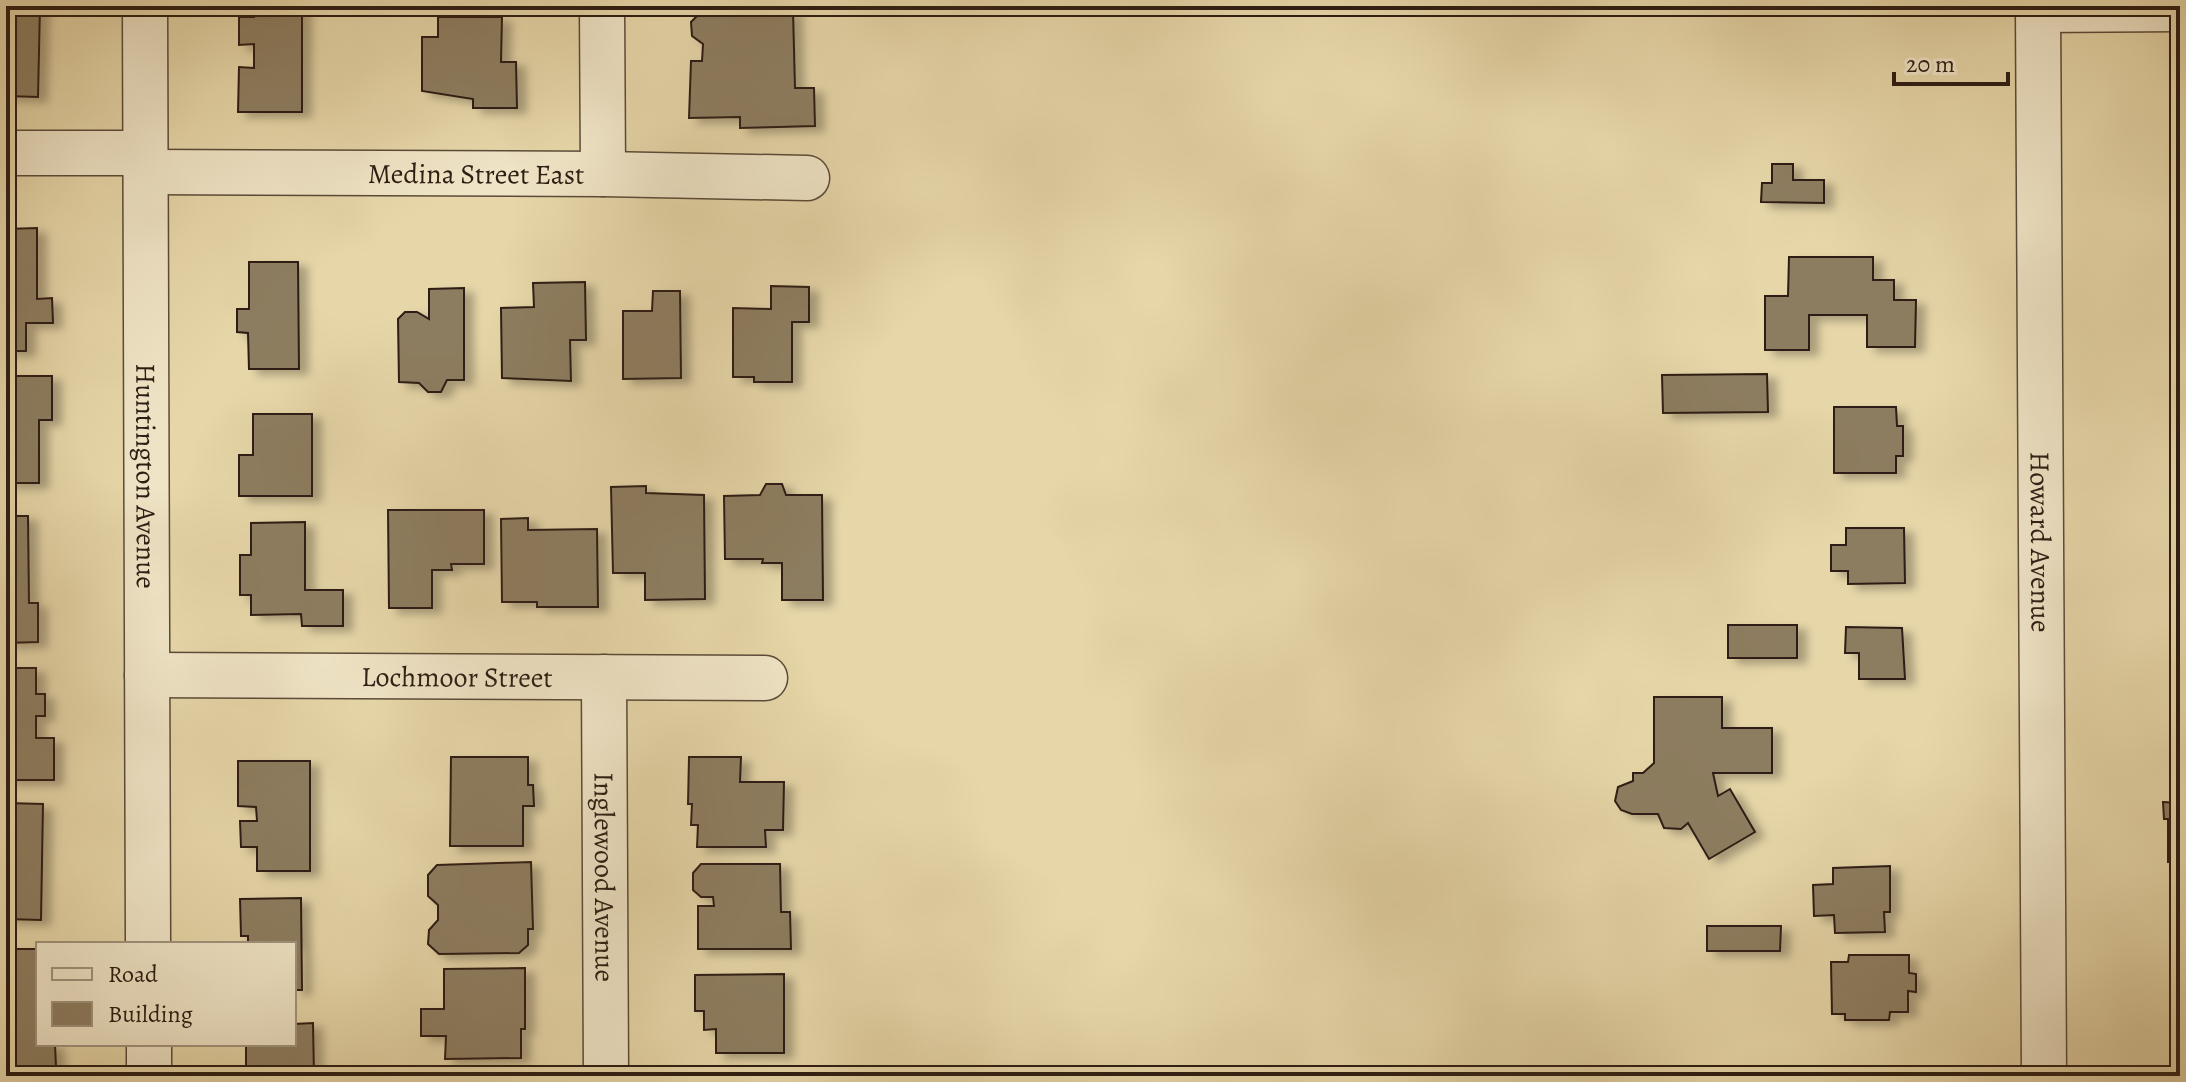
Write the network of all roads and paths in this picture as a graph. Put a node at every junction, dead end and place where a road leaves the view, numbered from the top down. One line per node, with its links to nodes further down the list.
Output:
1 (145, 6): 6 (street, Huntington Avenue)
2 (602, 6): 7 (street)
3 (2038, 8): 4 (street); 16 (street, Howard Avenue)
4 (2180, 9)
5 (6, 153): 6 (street, Medina Street East)
6 (146, 163): 7 (street, Medina Street East); 9 (street, Huntington Avenue)
7 (603, 174): 8 (street, Medina Street East)
8 (807, 178)
9 (147, 675): 10 (street, Lochmoor Street); 12 (street, Huntington Avenue)
10 (604, 677): 11 (street, Lochmoor Street); 15 (street, Inglewood Avenue)
11 (765, 678)
12 (148, 942)
13 (149, 1046): 14 (street)
14 (149, 1076)
15 (606, 1076)
16 (2044, 1076)

